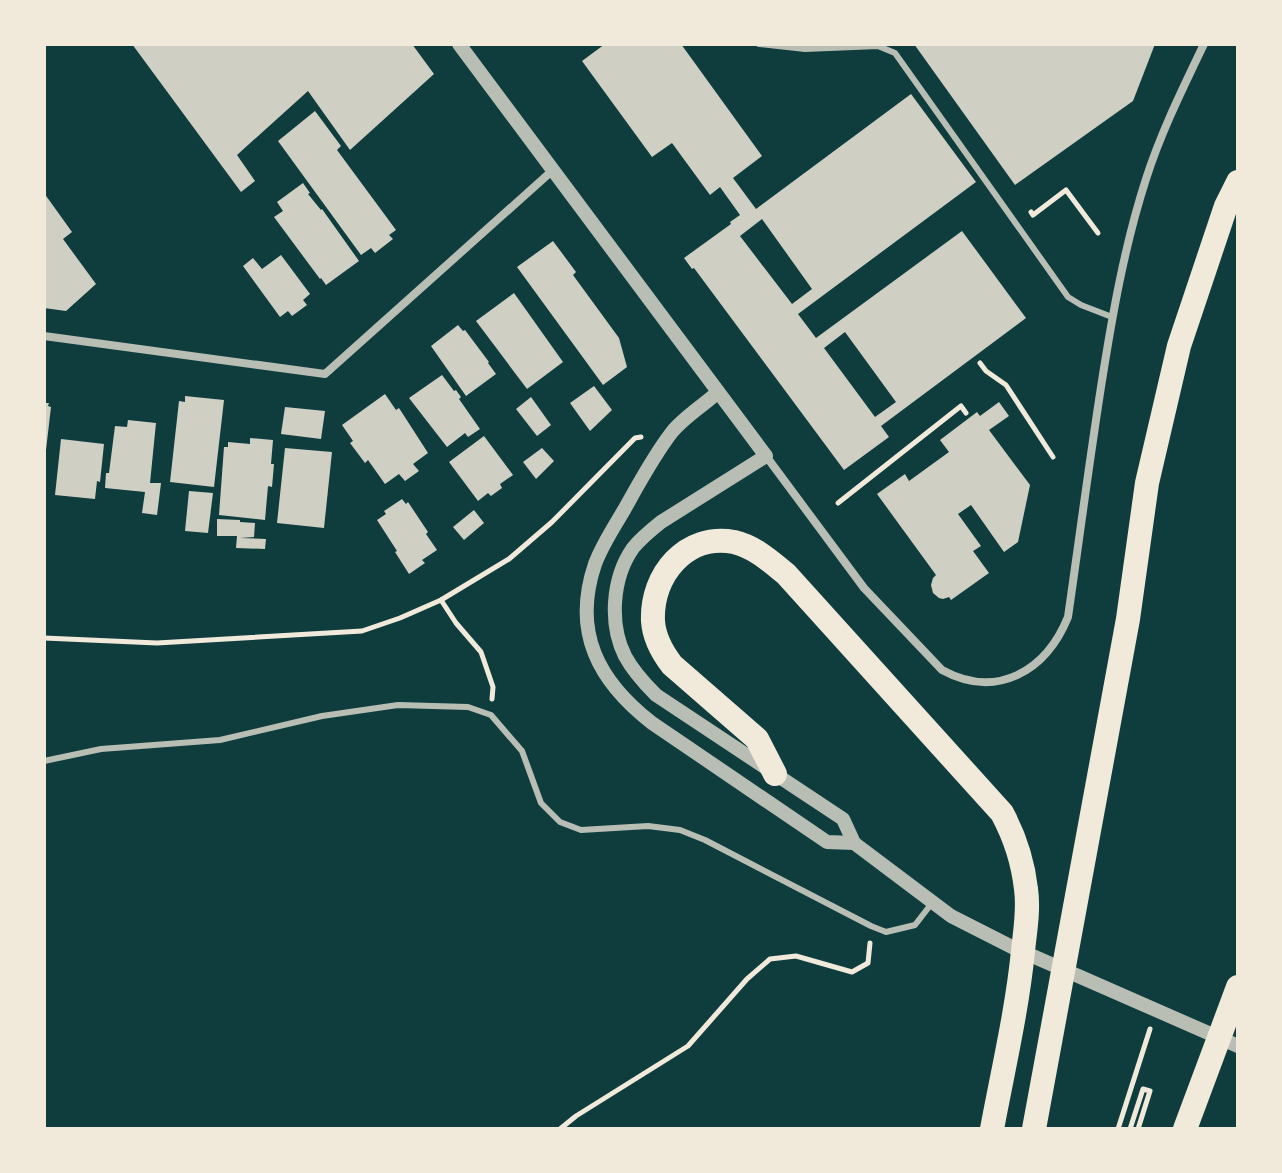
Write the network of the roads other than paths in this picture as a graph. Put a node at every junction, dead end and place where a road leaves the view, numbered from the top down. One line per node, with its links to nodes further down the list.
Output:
1 (459, 44): 4 (street)
2 (759, 44): 6 (lane)
3 (1204, 44): 6 (street)
4 (553, 170): 7 (street); 8 (street)
5 (1238, 182): 17 (highway)
6 (1112, 317): 9 (street)
7 (44, 336)
8 (718, 392): 9 (street); 12 (street)
9 (766, 456): 11 (street)
10 (44, 761): 13 (lane)
11 (775, 774): 12 (street); 16 (highway)
12 (854, 843): 13 (street)
13 (932, 903): 15 (street)
14 (1238, 987): 18 (highway)
15 (1238, 1046)
16 (992, 1129)
17 (1034, 1129)
18 (1185, 1129)

